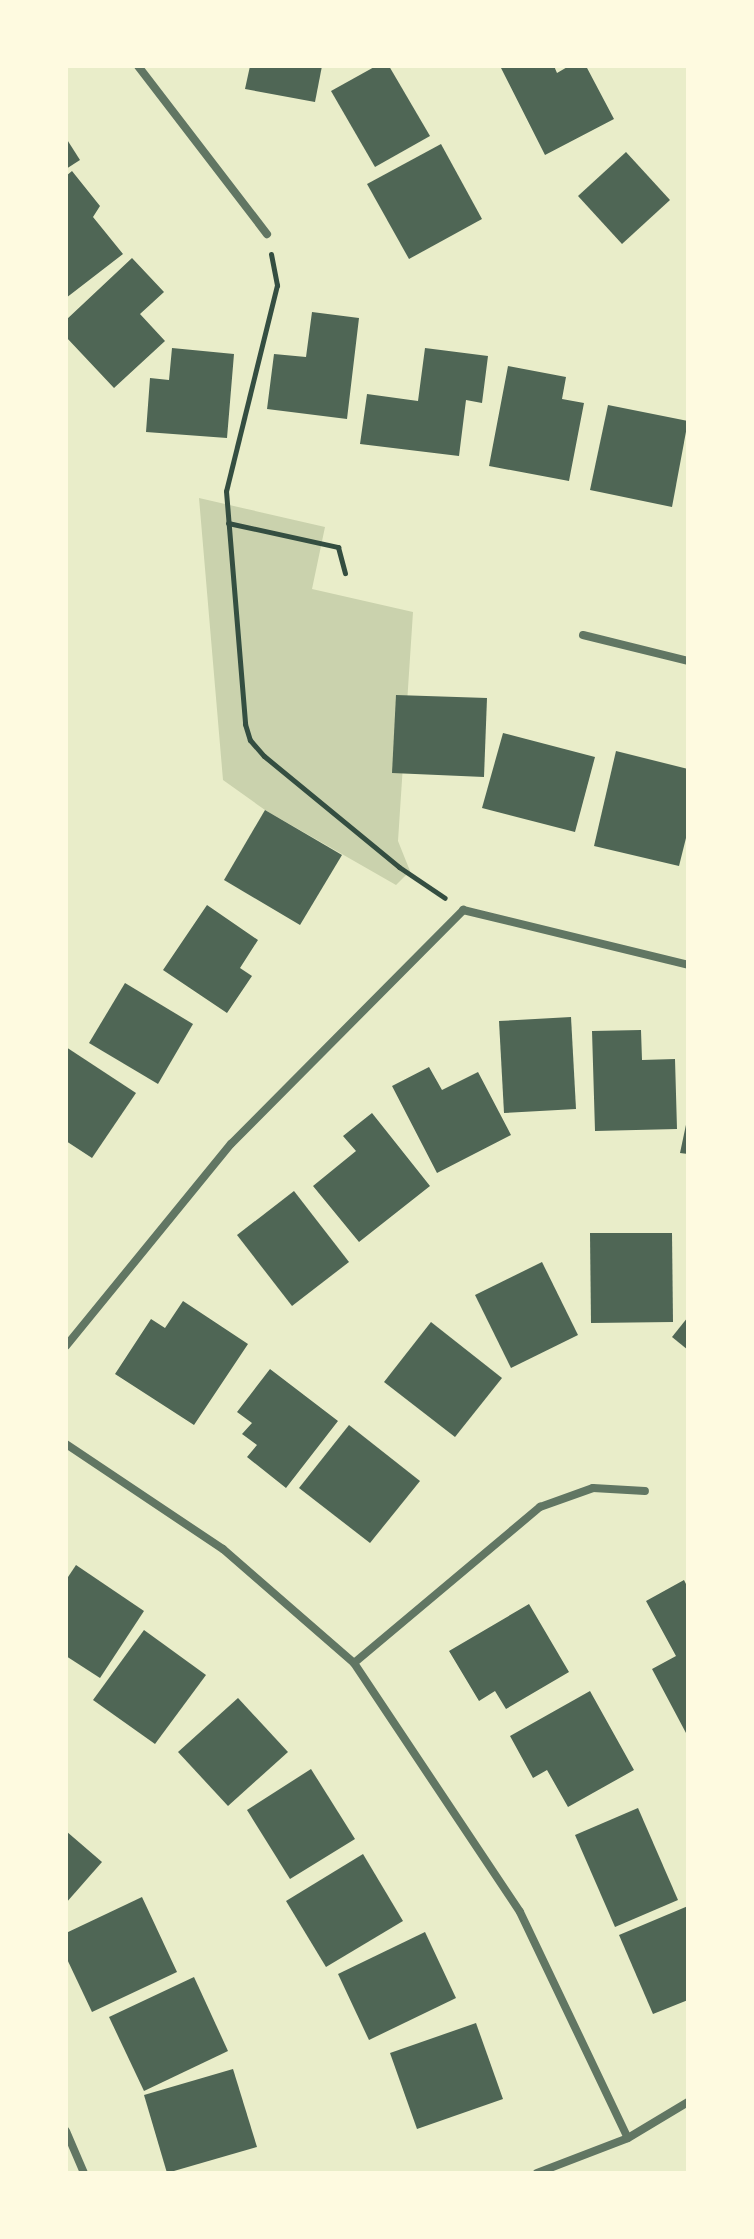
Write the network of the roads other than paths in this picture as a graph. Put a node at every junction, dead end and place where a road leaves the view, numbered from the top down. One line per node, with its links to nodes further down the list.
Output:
1 (138, 66): 2 (street)
2 (267, 234)
3 (583, 635): 4 (street)
4 (688, 661)
5 (688, 965): 6 (street)
6 (66, 1346)
7 (66, 1444): 9 (street)
8 (645, 1491): 9 (street)
9 (354, 1663): 12 (street)
10 (688, 2102): 12 (street)
11 (66, 2131): 13 (street)
12 (628, 2138): 14 (street)
13 (84, 2173)
14 (537, 2173)

